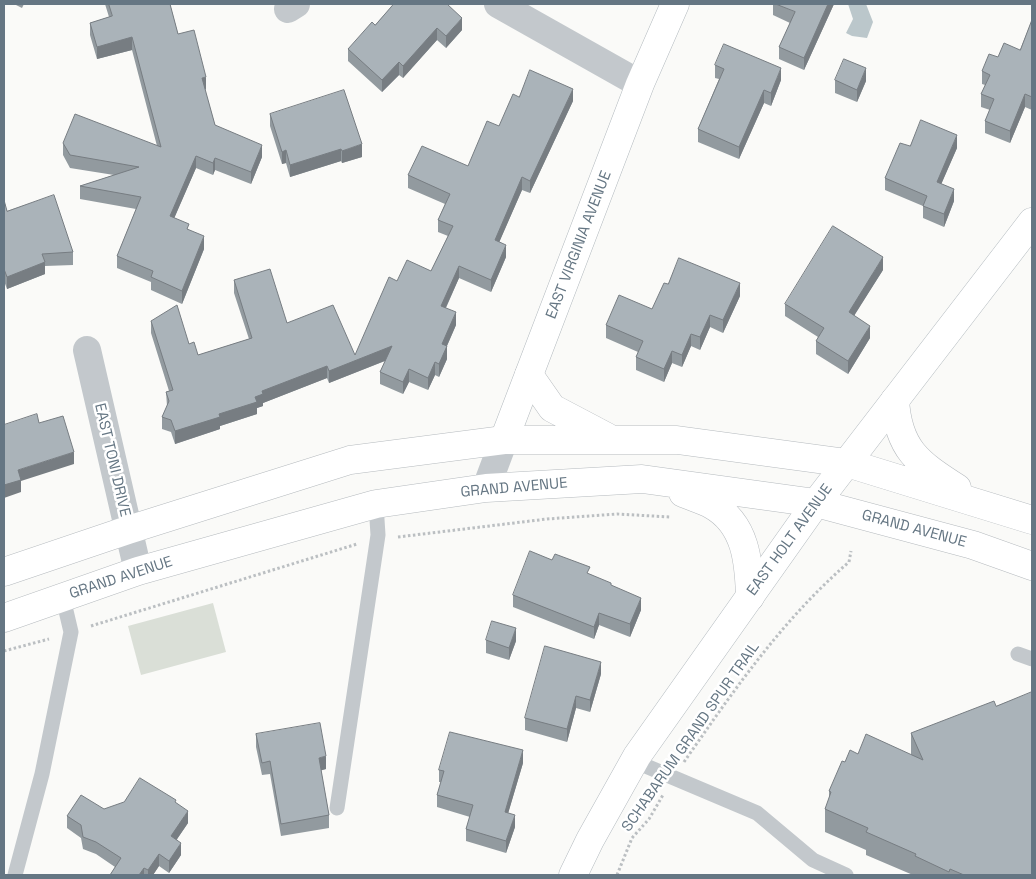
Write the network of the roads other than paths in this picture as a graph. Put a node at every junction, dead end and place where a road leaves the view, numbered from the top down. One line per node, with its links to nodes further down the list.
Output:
1 (498, 4): 3 (street)
2 (675, 4): 3 (main road, EAST VIRGINIA AVENUE)
3 (640, 84): 6 (main road, EAST VIRGINIA AVENUE)
4 (1032, 222): 7 (main road, EAST HOLT AVENUE)
5 (87, 350): 17 (street, EAST TONI DRIVE)
6 (529, 375): 8 (main road, EAST VIRGINIA AVENUE); 9 (main road)
7 (895, 400): 10 (main road, EAST HOLT AVENUE); 14 (main road)
8 (504, 440): 9 (main road); 12 (street, EAST VIRGINIA AVENUE); 17 (main road)
9 (612, 440): 10 (main road)
10 (847, 463): 13 (main road, EAST HOLT AVENUE); 14 (main road)
11 (654, 481): 12 (main road, GRAND AVENUE); 13 (main road, GRAND AVENUE); 21 (main road)
12 (486, 488): 15 (main road, GRAND AVENUE)
13 (816, 503): 18 (main road, GRAND AVENUE); 21 (main road, EAST HOLT AVENUE)
14 (979, 503): 16 (main road)
15 (376, 504): 19 (main road, GRAND AVENUE); 25 (lane)
16 (1032, 520)
17 (128, 530): 19 (street, EAST TONI DRIVE); 20 (main road)
18 (1032, 566)
19 (138, 571): 22 (main road, GRAND AVENUE)
20 (4, 572)
21 (750, 597): 24 (main road, EAST HOLT AVENUE)
22 (63, 598): 23 (main road, GRAND AVENUE); 26 (lane)
23 (4, 618)
24 (634, 761): 27 (main road, EAST HOLT AVENUE); 28 (lane)
25 (337, 808)
26 (15, 875)
27 (573, 875)
28 (846, 875)

